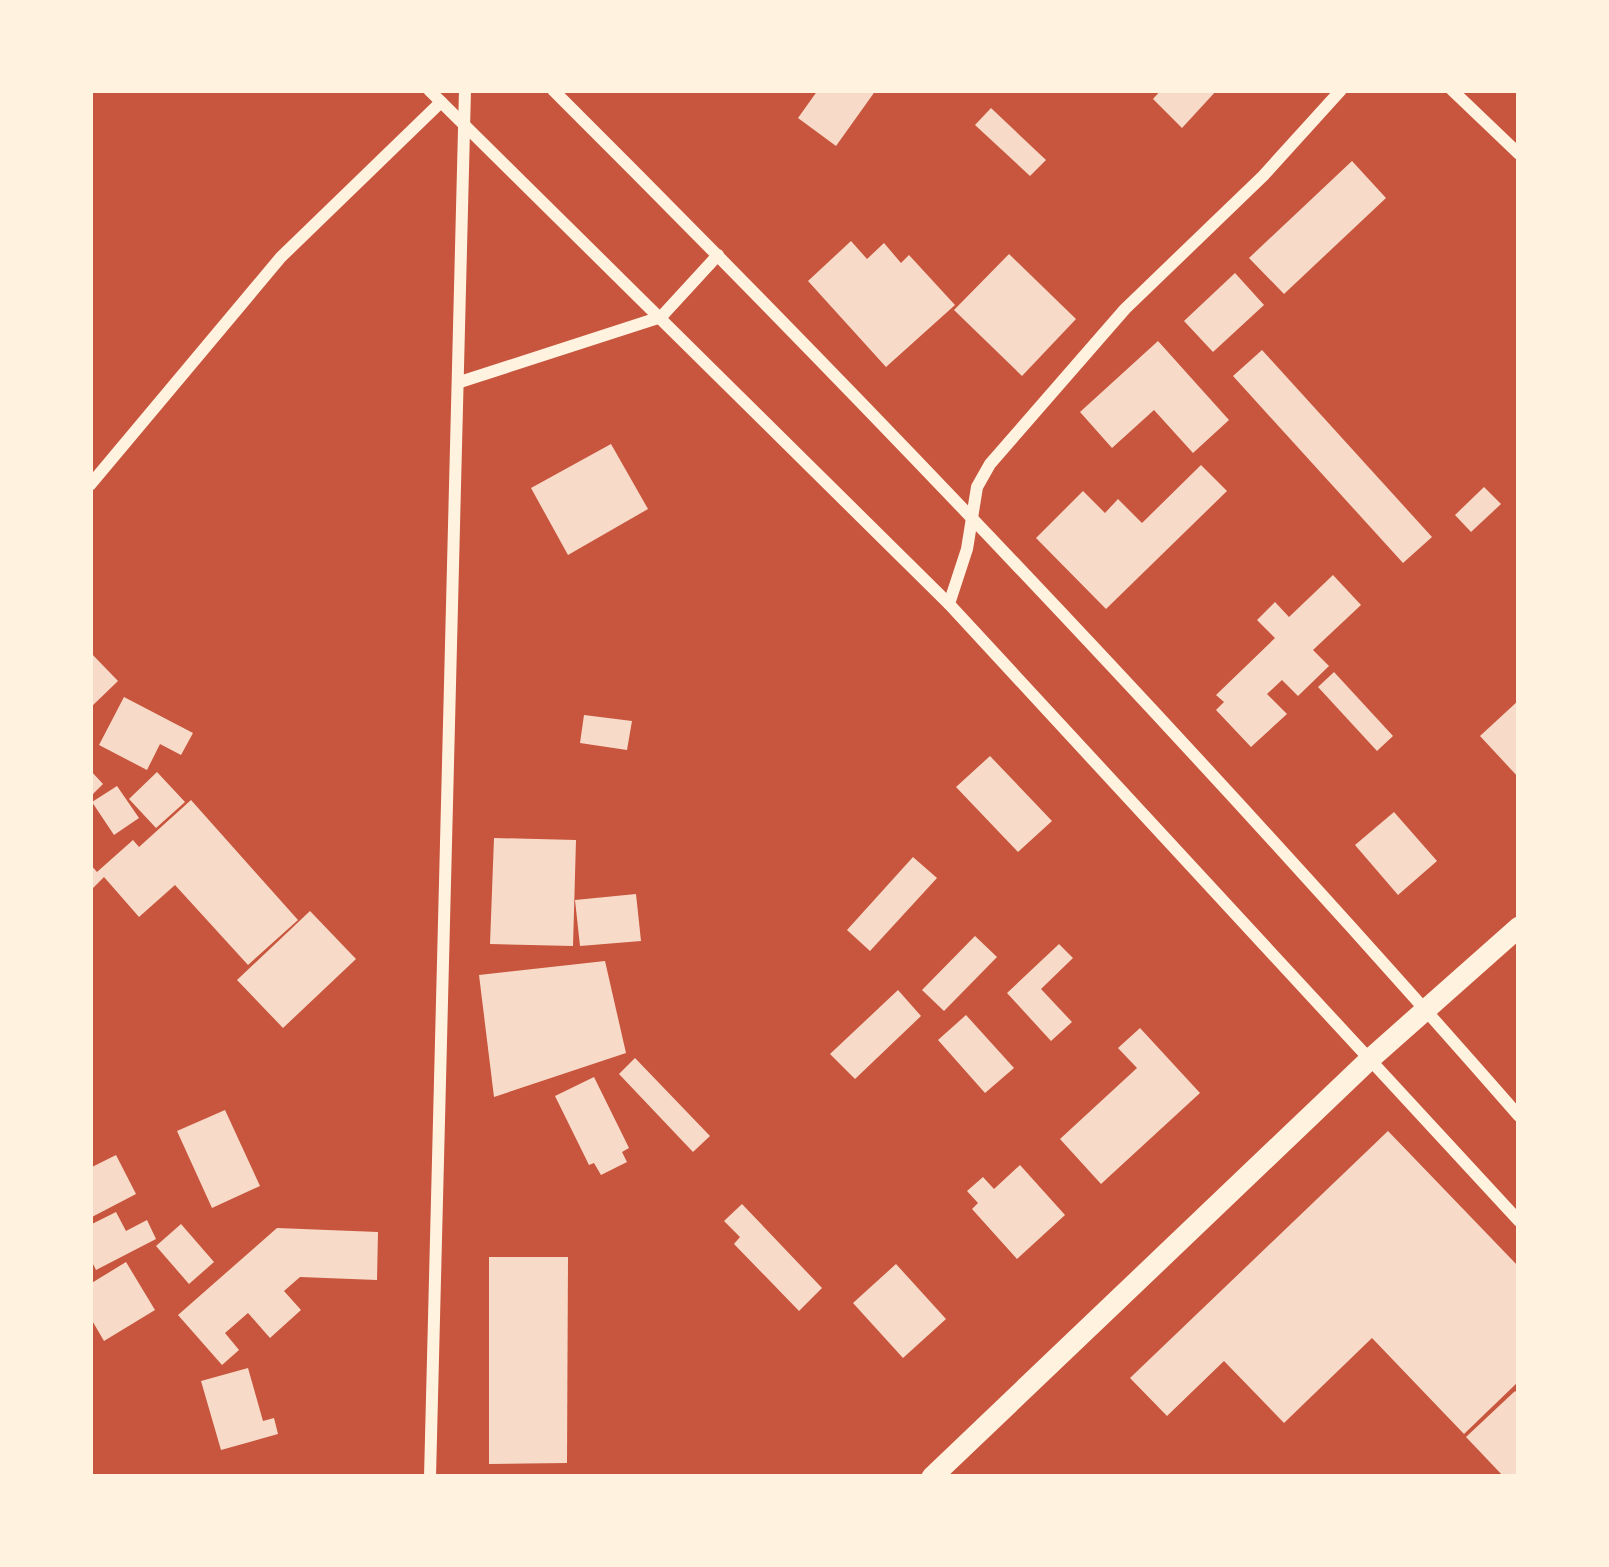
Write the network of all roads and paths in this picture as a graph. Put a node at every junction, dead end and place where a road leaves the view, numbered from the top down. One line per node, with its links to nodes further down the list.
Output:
1 (429, 90): 6 (street)
2 (465, 90): 7 (street)
3 (553, 90): 9 (street)
4 (1341, 90): 13 (street)
5 (1452, 90): 8 (street)
6 (441, 102): 7 (street); 12 (street)
7 (463, 124): 10 (street); 11 (street)
8 (1519, 154)
9 (718, 255): 10 (street); 13 (street)
10 (661, 317): 11 (street); 14 (street)
11 (460, 382): 20 (street)
12 (90, 485)
13 (971, 515): 14 (street); 16 (street)
14 (949, 604): 17 (street)
15 (1519, 928): 16 (street)
16 (1425, 1009): 17 (street); 18 (street)
17 (1369, 1060): 19 (street); 21 (street)
18 (1519, 1116)
19 (1519, 1221)
20 (430, 1477)
21 (932, 1477)

